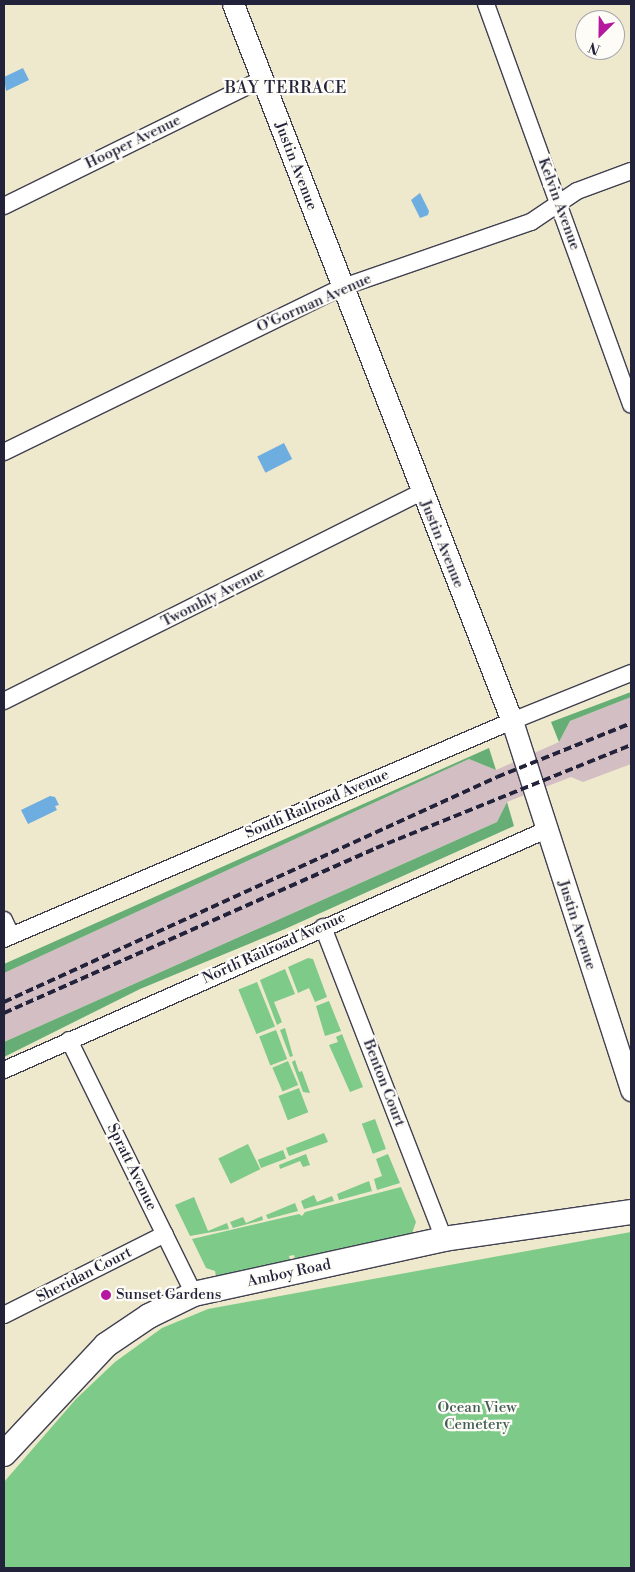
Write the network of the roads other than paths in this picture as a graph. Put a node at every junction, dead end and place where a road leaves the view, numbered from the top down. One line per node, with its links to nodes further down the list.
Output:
1 (233, 4): 3 (street, Justin Avenue)
2 (486, 4): 5 (street, Kelvin Avenue)
3 (262, 79): 6 (street, Hooper Avenue); 7 (street, Justin Avenue)
4 (631, 172): 5 (street, O'Gorman Avenue)
5 (558, 202): 7 (street, O'Gorman Avenue); 8 (street, Kelvin Avenue)
6 (4, 206)
7 (343, 287): 9 (street, O'Gorman Avenue); 10 (street, Justin Avenue)
8 (631, 404)
9 (4, 452)
10 (422, 492): 12 (street, Twombly Avenue); 13 (street, Justin Avenue)
11 (631, 673): 13 (street, South Railroad Avenue)
12 (4, 701)
13 (512, 721): 14 (street, Justin Avenue); 17 (street, South Railroad Avenue)
14 (546, 830): 16 (street, North Railroad Avenue); 20 (street, Justin Avenue)
15 (4, 920): 17 (street)
16 (323, 927): 18 (street, North Railroad Avenue); 23 (street, Benton Court)
17 (8, 937)
18 (69, 1040): 19 (street, North Railroad Avenue); 22 (street, Spratt Avenue)
19 (4, 1070)
20 (631, 1090)
21 (631, 1212): 23 (main road, Amboy Road)
22 (165, 1234): 24 (street, Spratt Avenue); 25 (street, Sheridan Court)
23 (444, 1239): 24 (main road, Amboy Road)
24 (194, 1294): 26 (main road, Amboy Road)
25 (4, 1315)
26 (4, 1454)

